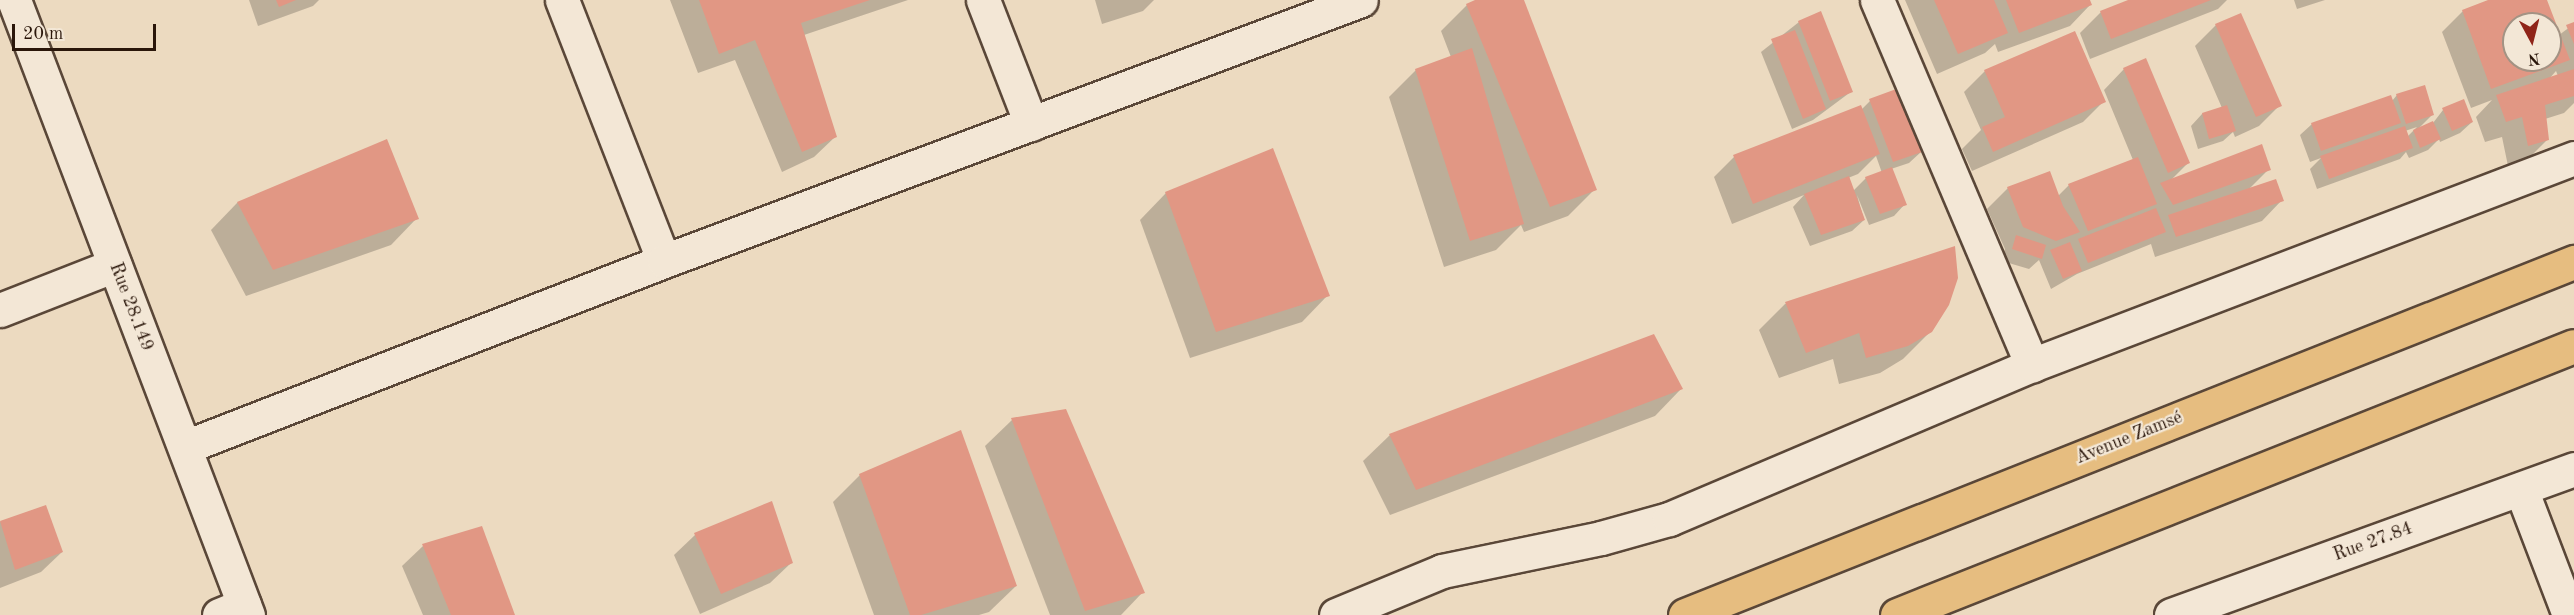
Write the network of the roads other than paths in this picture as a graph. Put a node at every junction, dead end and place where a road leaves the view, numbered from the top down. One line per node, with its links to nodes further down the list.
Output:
1 (14, 0): 10 (street, Rue 28.149)
2 (562, 0): 8 (street)
3 (983, 0): 6 (street)
4 (1361, 0): 6 (street)
5 (1877, 0): 13 (street)
6 (1031, 124): 8 (street)
7 (2574, 158): 13 (street)
8 (664, 261): 14 (street)
9 (2574, 262): 19 (highway, Avenue Zamsé)
10 (115, 265): 11 (street); 14 (street, Rue 28.149)
11 (0, 310)
12 (2574, 346): 20 (highway)
13 (2032, 365): 18 (street)
14 (185, 447): 17 (street, Rue 28.149)
15 (2574, 469): 16 (street, Rue 27.84)
16 (2521, 489): 21 (street, Rue 27.84); 22 (street)
17 (237, 612)
18 (1336, 615)
19 (1685, 615)
20 (1897, 615)
21 (2171, 615)
22 (2569, 615)

